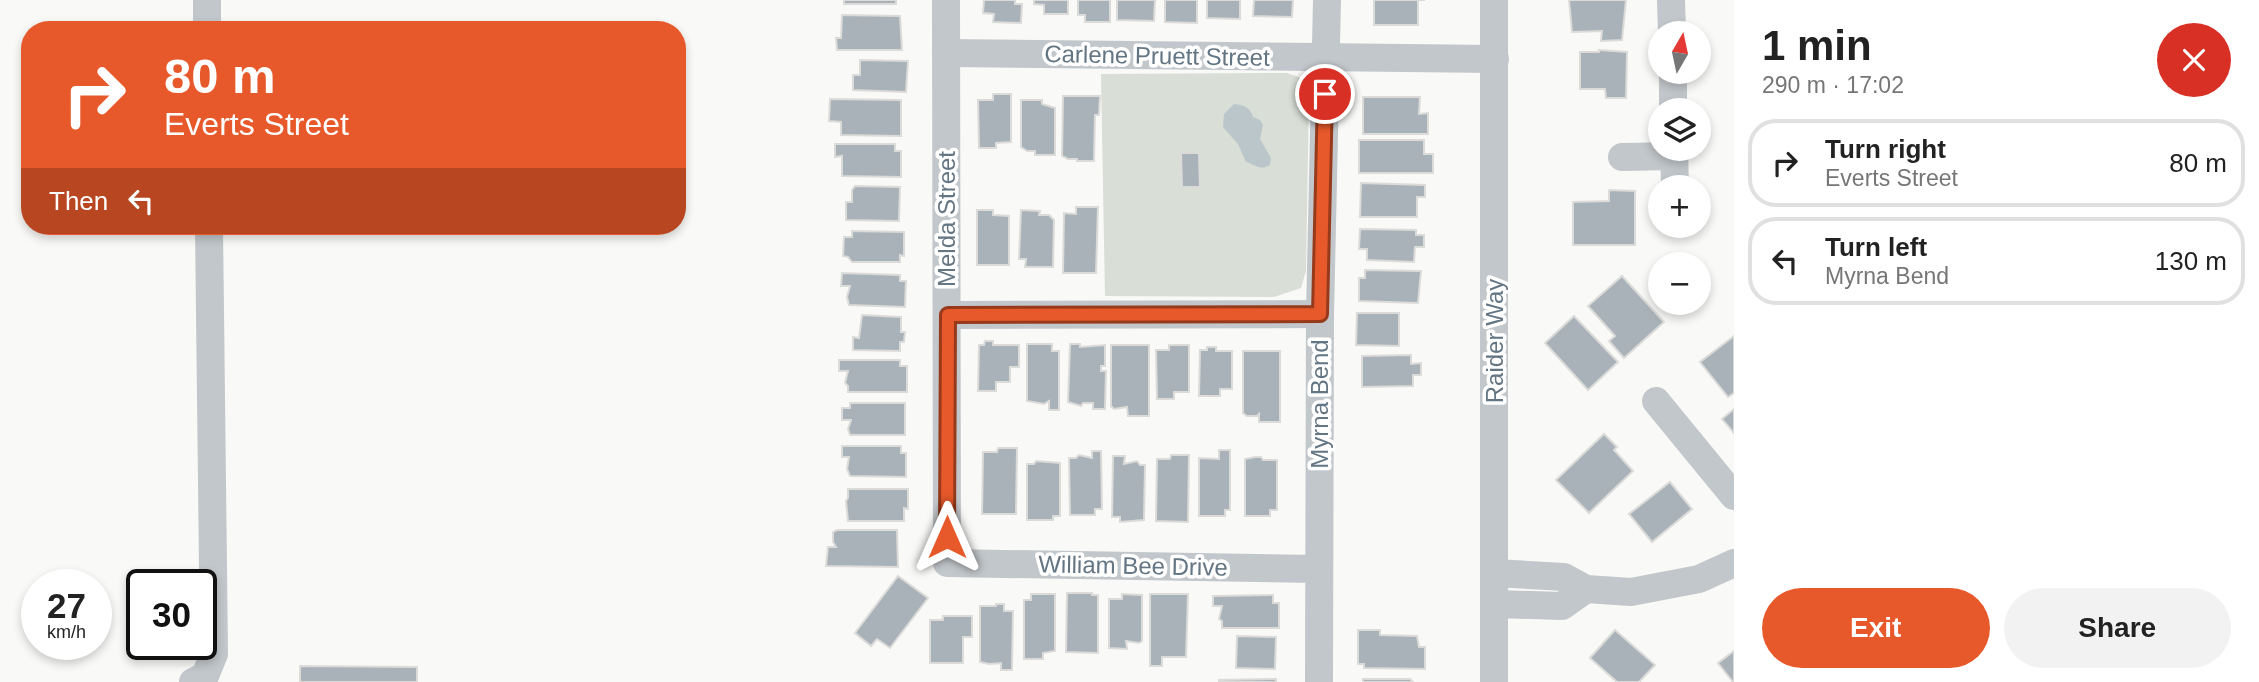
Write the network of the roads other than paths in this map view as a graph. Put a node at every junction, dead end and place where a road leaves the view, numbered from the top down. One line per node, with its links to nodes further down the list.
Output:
1 (207, 0): 6 (street)
2 (946, 0): 8 (street, Melda Street)
3 (1327, 0): 9 (street, Myrna Bend)
4 (1494, 0): 10 (street, Raider Way)
5 (1671, 0): 7 (street)
6 (207, 21)
7 (1672, 21)
8 (946, 53): 9 (street, Carlene Pruett Street); 15 (street, Melda Street)
9 (1326, 57): 10 (street, Carlene Pruett Street); 14 (street, Myrna Bend)
10 (1495, 59): 21 (street, Raider Way)
11 (1648, 155): 12 (street)
12 (1622, 157)
13 (209, 235): 24 (street)
14 (1320, 314): 15 (street); 20 (street, Myrna Bend)
15 (948, 315): 18 (street, Melda Street)
16 (1656, 401): 17 (street)
17 (1734, 496)
18 (947, 563): 20 (street, William Bee Drive)
19 (1734, 563): 22 (street)
20 (1319, 569): 25 (street, Myrna Bend)
21 (1495, 573): 22 (street); 23 (street, Raider Way)
22 (1587, 589): 23 (street)
23 (1495, 604): 26 (street, Raider Way)
24 (193, 682)
25 (1319, 682)
26 (1494, 682)

